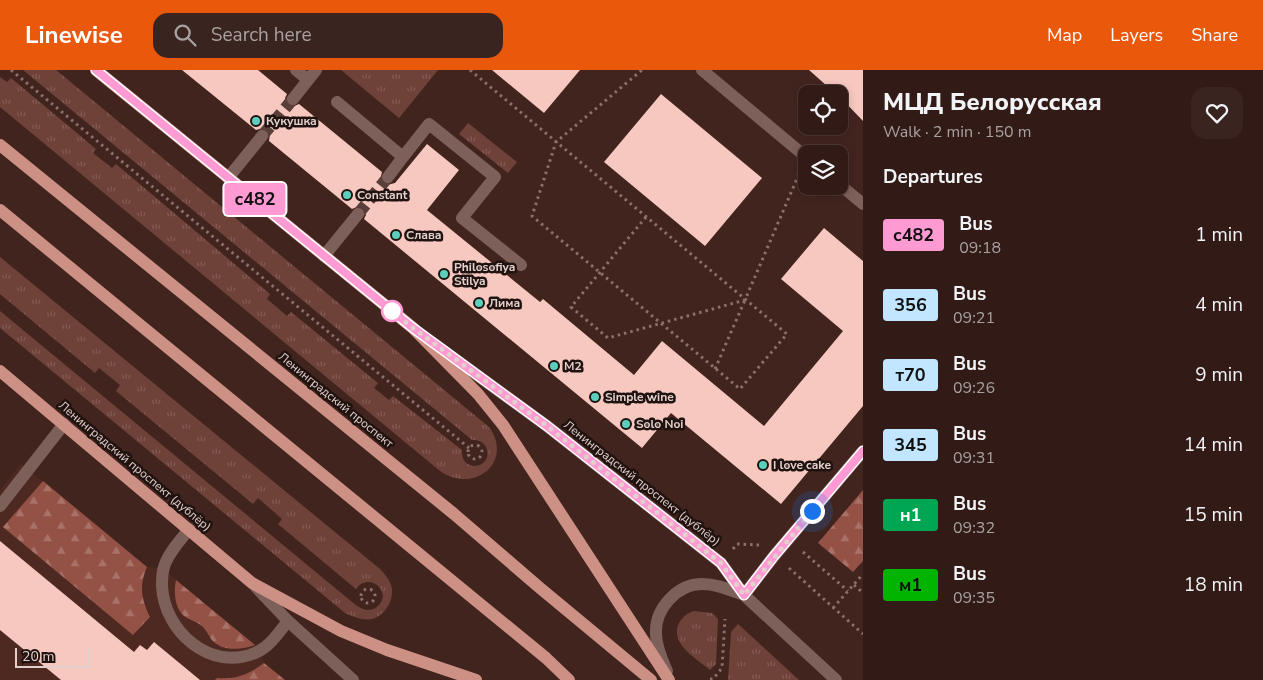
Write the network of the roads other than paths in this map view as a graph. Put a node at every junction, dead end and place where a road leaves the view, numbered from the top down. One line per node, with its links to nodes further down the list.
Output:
1 (96, 70): 12 (main road, Ленинградский проспект (дублёр))
2 (296, 70): 4 (street)
3 (702, 70): 10 (street)
4 (312, 75): 5 (street)
5 (293, 99)
6 (337, 102): 9 (street)
7 (262, 136): 12 (street)
8 (0, 145): 31 (main road, Ленинградский проспект)
9 (403, 157): 11 (street); 18 (street)
10 (798, 157)
11 (388, 177)
12 (228, 178): 17 (main road, Ленинградский проспект (дублёр))
13 (848, 192): 14 (street)
14 (863, 204)
15 (0, 210): 30 (main road)
16 (358, 214): 17 (street)
17 (324, 256): 19 (main road, Ленинградский проспект (дублёр))
18 (521, 265)
19 (413, 328): 26 (street, Ленинградский проспект (дублёр)); 32 (main road, Ленинградский проспект (дублёр))
20 (0, 371): 21 (main road, Ленинградский проспект (дублёр))
21 (64, 424): 23 (street); 24 (main road, Ленинградский проспект (дублёр))
22 (863, 451): 26 (street)
23 (0, 506)
24 (189, 529): 25 (main road, Ленинградский проспект (дублёр)); 27 (street)
25 (252, 582): 27 (street, Ленинградский проспект (дублёр)); 29 (main road, Ленинградский проспект (дублёр))
26 (744, 595): 32 (street); 33 (street, Ленинградский проспект (дублёр))
27 (288, 621): 28 (street, Ленинградский проспект (дублёр))
28 (353, 680)
29 (476, 680)
30 (570, 680)
31 (651, 680)
32 (670, 680)
33 (836, 680)

